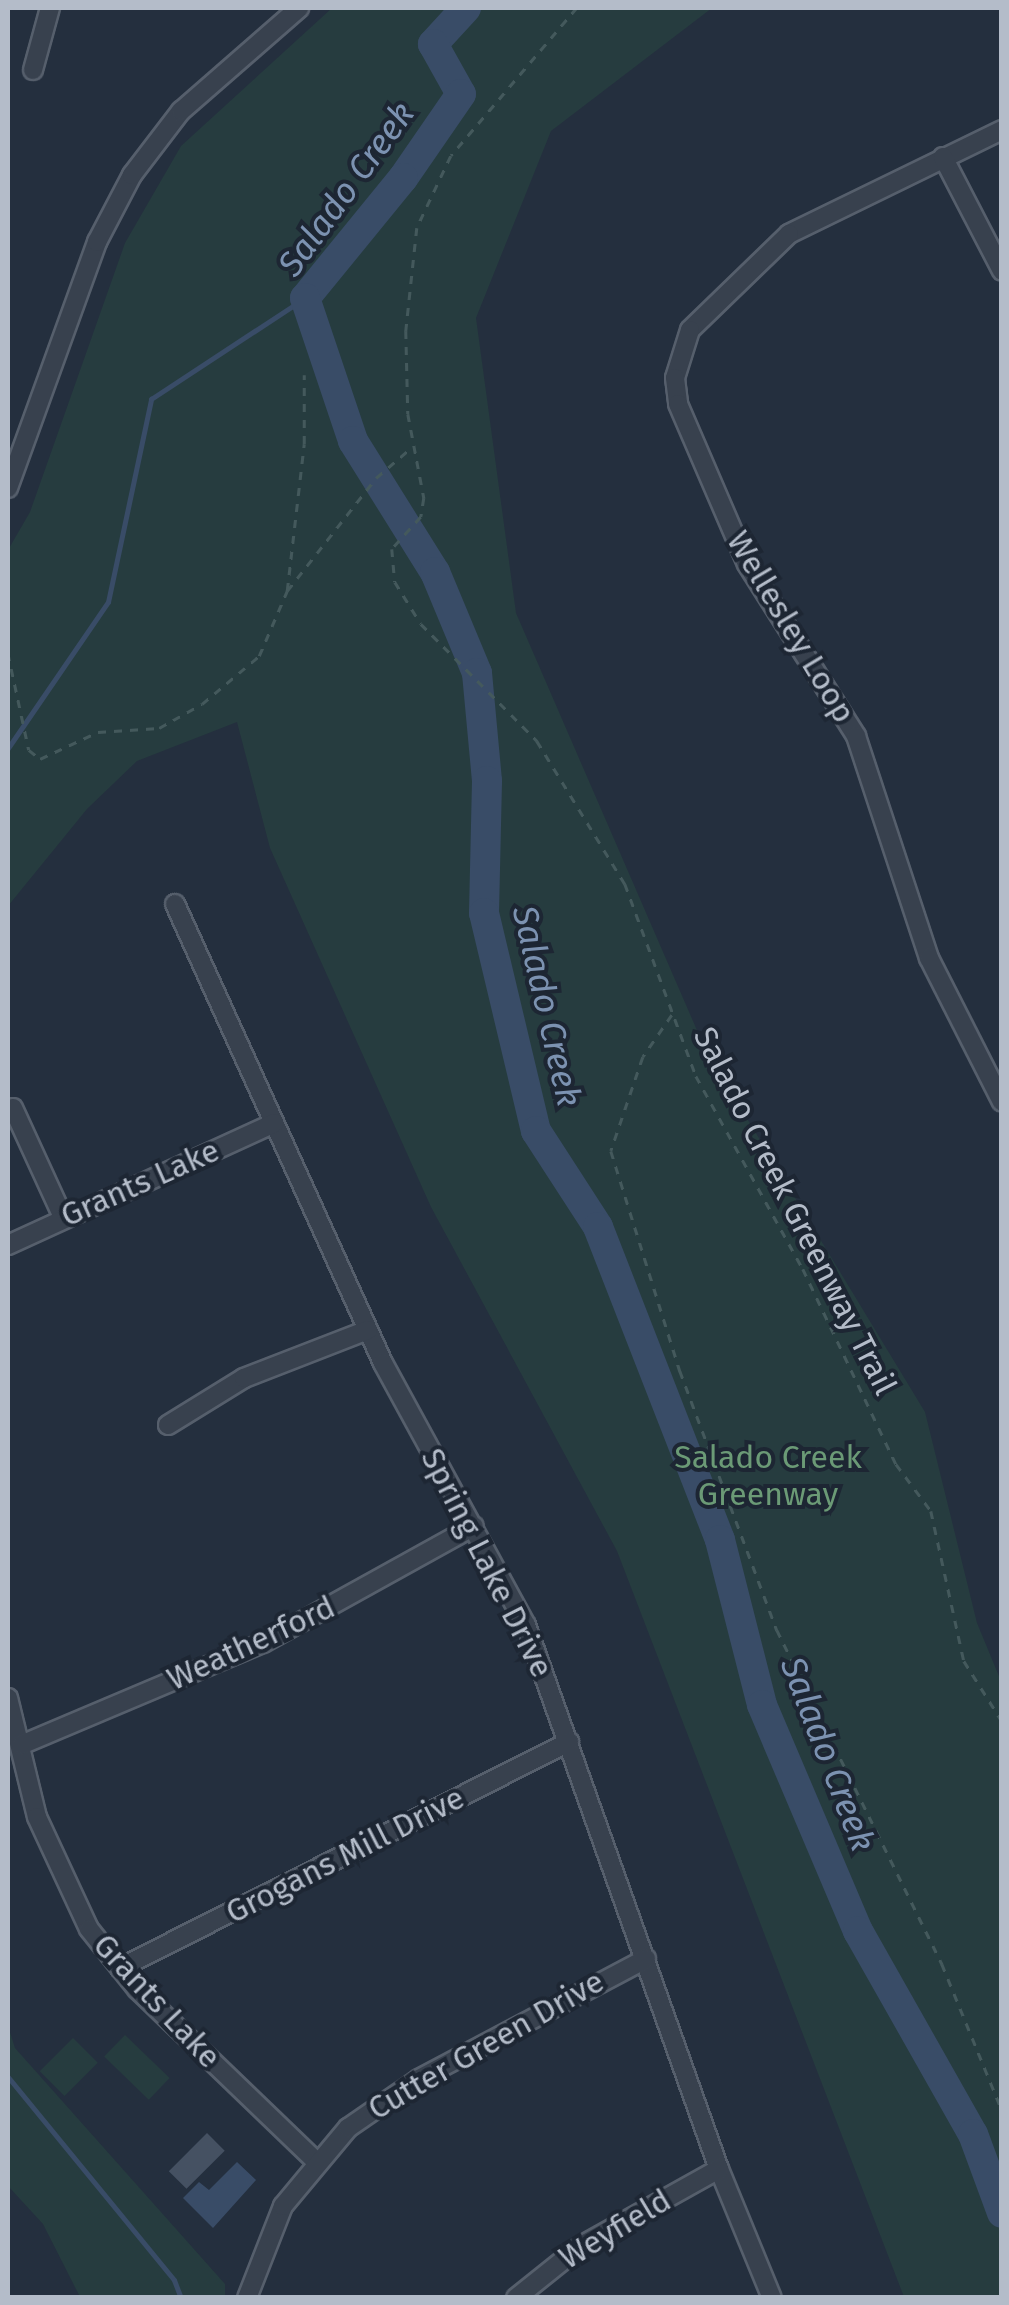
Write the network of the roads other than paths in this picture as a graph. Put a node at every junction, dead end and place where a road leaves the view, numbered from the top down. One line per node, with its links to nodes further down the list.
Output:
1 (50, 8): 3 (street)
2 (299, 8): 7 (street)
3 (33, 70)
4 (1002, 130): 5 (street, Wellesley Loop)
5 (943, 157): 6 (street); 10 (street, Wellesley Loop)
6 (1002, 272)
7 (14, 452): 8 (street)
8 (8, 488)
9 (175, 904): 13 (street, Spring Lake Drive)
10 (994, 1073): 11 (street, Wellesley Loop)
11 (1002, 1102)
12 (13, 1108): 14 (street)
13 (274, 1123): 14 (street, Grants Lake); 16 (street, Spring Lake Drive)
14 (62, 1217): 15 (street, Grants Lake)
15 (8, 1245)
16 (368, 1330): 17 (street); 18 (street, Spring Lake Drive)
17 (168, 1425)
18 (474, 1526): 20 (street, Spring Lake Drive); 21 (street, Weatherford)
19 (8, 1698): 21 (street, Grants Lake)
20 (569, 1742): 22 (street, Spring Lake Drive); 23 (street, Grogans Mill Drive)
21 (21, 1746): 23 (street, Grants Lake)
22 (646, 1959): 24 (street, Cutter Green Drive); 25 (street, Spring Lake Drive)
23 (120, 1968): 24 (street, Grants Lake)
24 (316, 2161): 26 (street, Cutter Green Drive)
25 (719, 2168): 27 (street, Weyfield); 28 (street, Spring Lake Drive)
26 (247, 2298)
27 (516, 2298)
28 (772, 2298)

